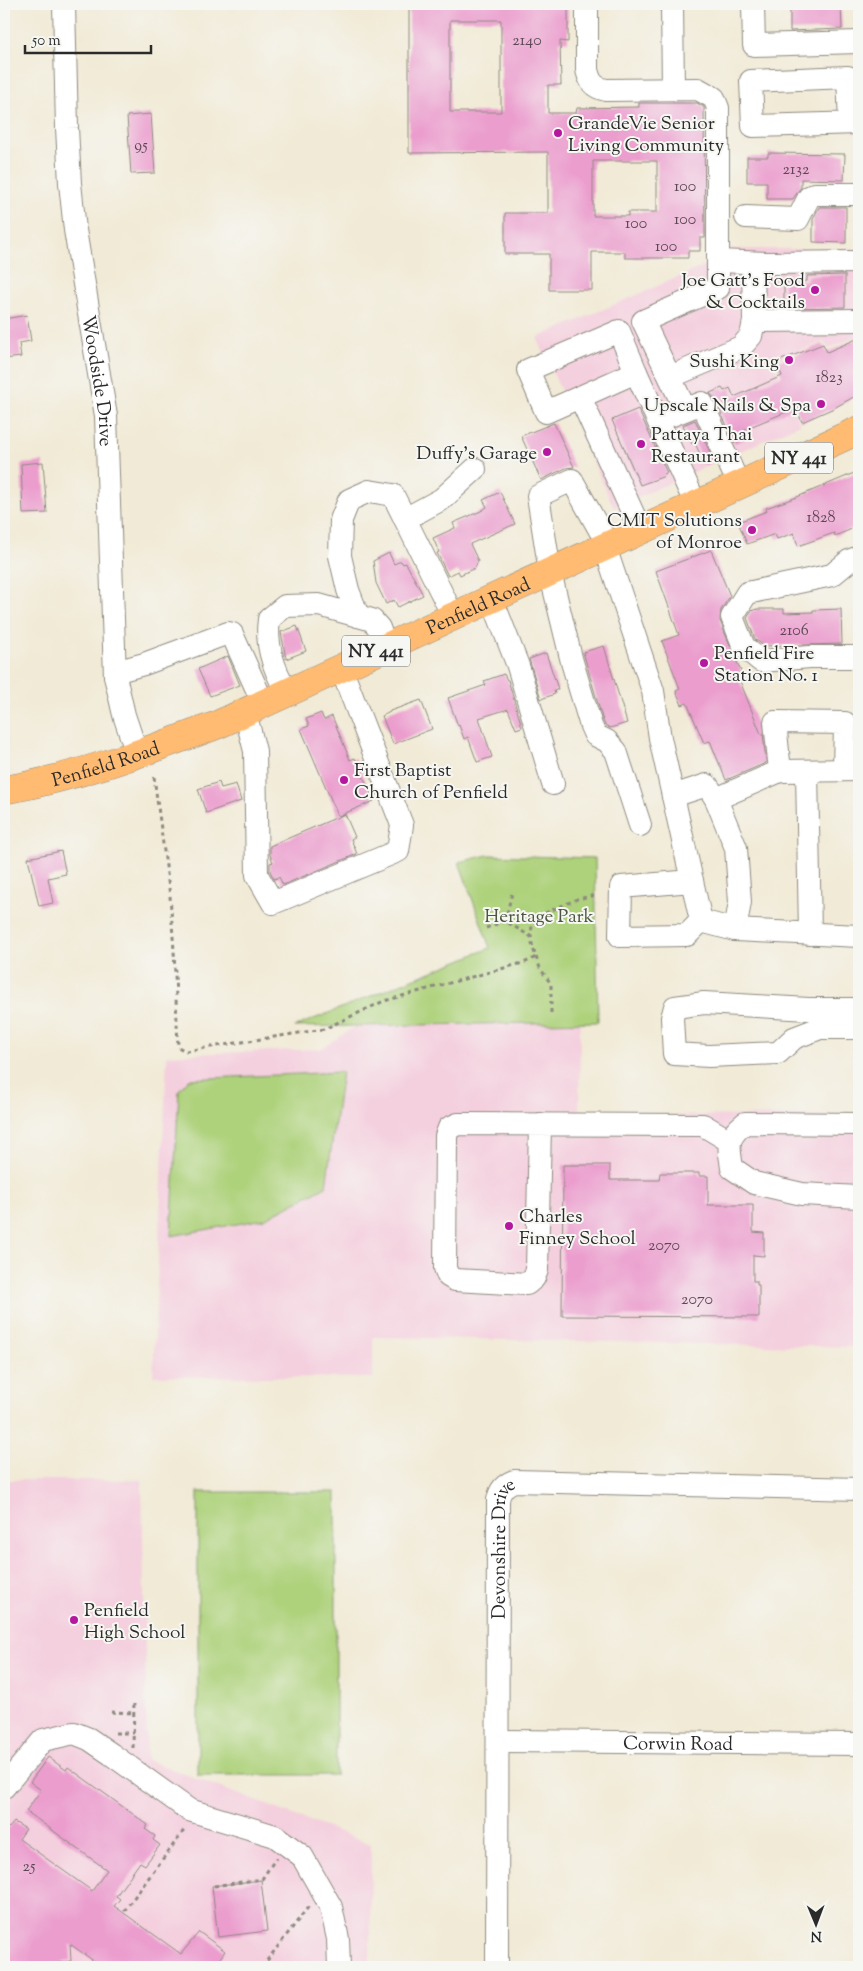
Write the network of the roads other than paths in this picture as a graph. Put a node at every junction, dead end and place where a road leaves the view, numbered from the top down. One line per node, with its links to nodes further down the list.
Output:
1 (64, 4): 34 (street, Woodside Drive)
2 (587, 4): 6 (street)
3 (672, 4): 6 (street)
4 (753, 4): 5 (street)
5 (859, 42)
6 (673, 89): 10 (street)
7 (855, 122): 7 (street)
8 (859, 194): 9 (street)
9 (746, 217)
10 (719, 261): 12 (street); 16 (street)
11 (859, 262): 12 (street)
12 (760, 263): 14 (street)
13 (859, 320): 14 (street)
14 (754, 321): 16 (street)
15 (636, 372): 17 (street); 17 (street); 22 (street)
16 (670, 377): 18 (street)
17 (580, 397): 24 (street)
18 (685, 409): 21 (street); 22 (street)
19 (859, 430): 21 (main road, Penfield Road / NY 441)
20 (475, 469): 23 (street)
21 (739, 486): 22 (main road, Penfield Road / NY 441)
22 (701, 503): 24 (main road, Penfield Road / NY 441)
23 (405, 519): 29 (street); 30 (street)
24 (640, 531): 25 (main road, Penfield Road / NY 441)
25 (606, 546): 27 (main road, Penfield Road / NY 441); 27 (street); 42 (street)
26 (859, 557): 32 (street)
27 (550, 572): 28 (main road, Penfield Road / NY 441); 44 (street)
28 (492, 599): 30 (main road, Penfield Road / NY 441); 40 (street)
29 (358, 616): 31 (street); 35 (street)
30 (452, 616): 31 (main road, Penfield Road / NY 441)
31 (386, 647): 33 (main road, Penfield Road / NY 441)
32 (859, 657)
33 (341, 668): 35 (main road, Penfield Road / NY 441); 35 (street)
34 (115, 672): 35 (street); 36 (street, Woodside Drive)
35 (265, 703): 36 (main road, Penfield Road / NY 441)
36 (137, 754): 41 (main road, Penfield Road / NY 441)
37 (852, 770): 38 (street); 39 (street)
38 (807, 771): 39 (street); 48 (street)
39 (780, 772): 43 (street)
40 (553, 784)
41 (4, 790)
42 (673, 796): 43 (street); 45 (street)
43 (716, 799): 47 (street)
44 (640, 825)
45 (692, 881): 46 (street); 46 (street)
46 (701, 921): 47 (street)
47 (736, 930): 48 (street)
48 (810, 934): 49 (street)
49 (859, 936)
50 (859, 1009): 51 (street)
51 (859, 1028)
52 (540, 1124): 52 (street); 54 (street)
53 (859, 1124): 54 (street)
54 (728, 1140): 55 (street)
55 (859, 1197)
56 (859, 1489): 57 (street, Devonshire Drive)
57 (498, 1742): 58 (street, Corwin Road); 61 (street, Devonshire Drive)
58 (859, 1744)
59 (4, 1787): 60 (street)
60 (340, 1967)
61 (497, 1967)

